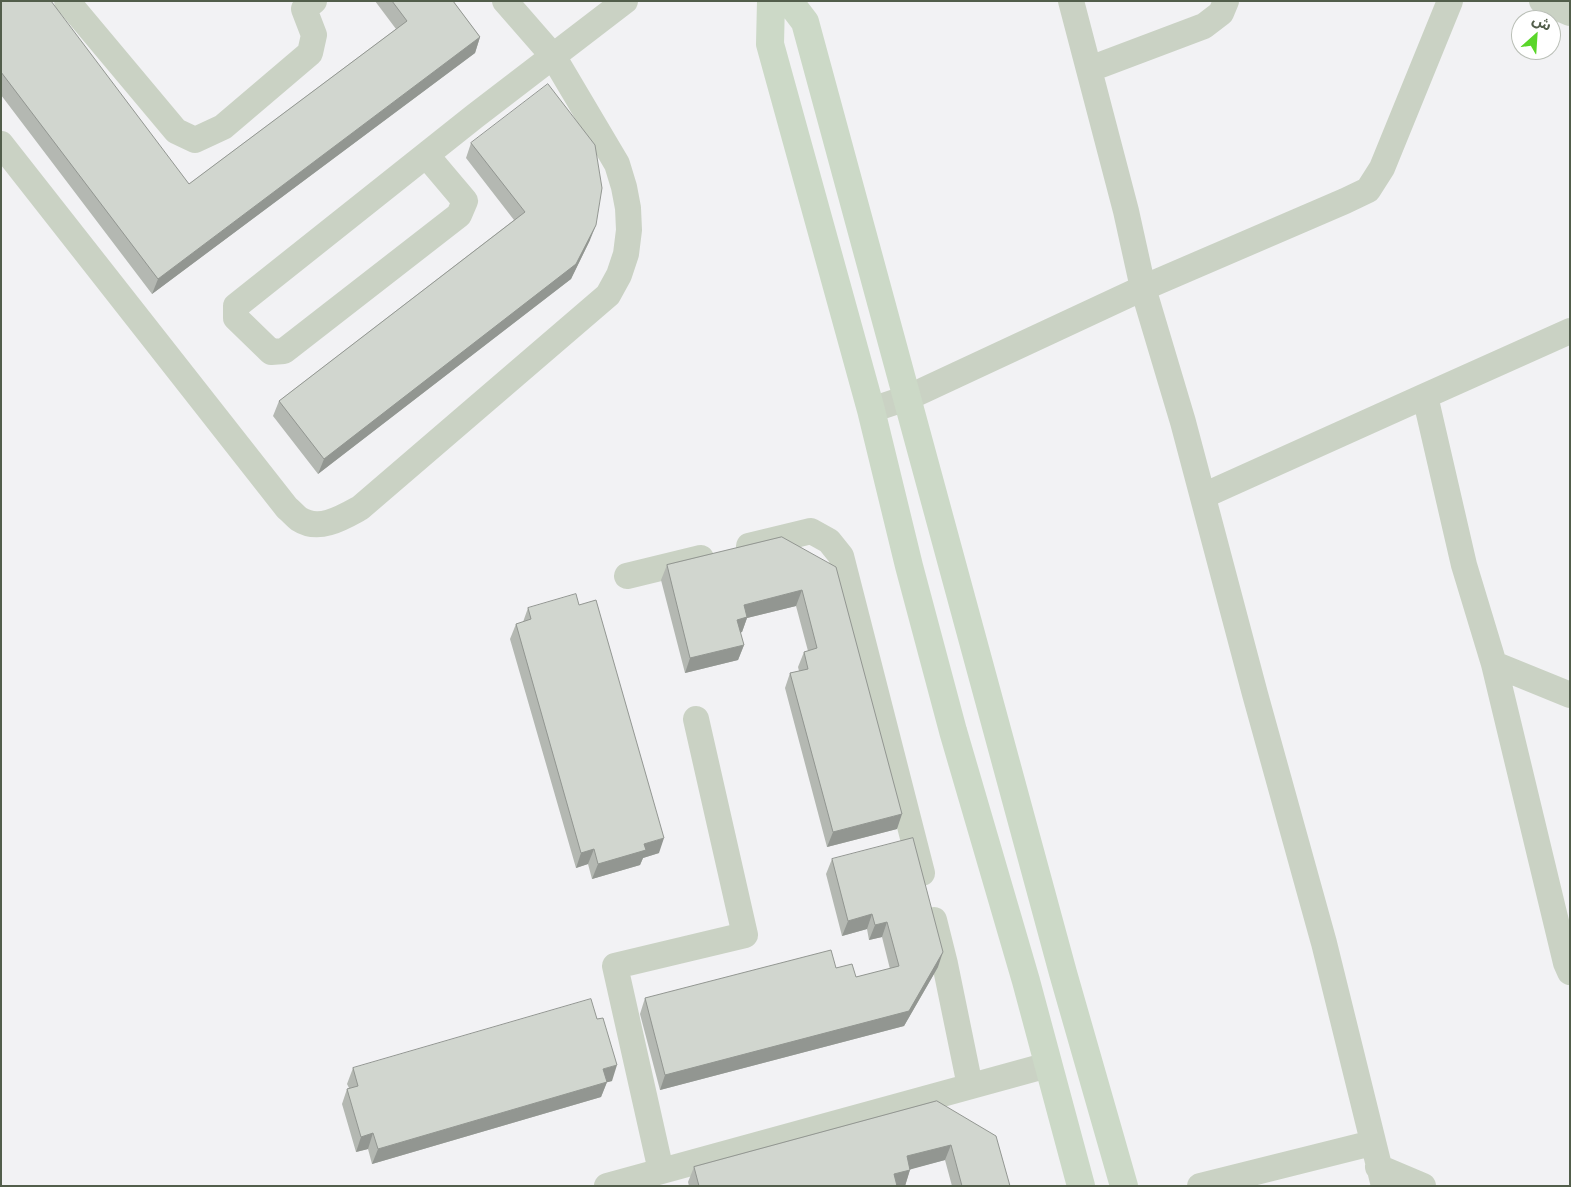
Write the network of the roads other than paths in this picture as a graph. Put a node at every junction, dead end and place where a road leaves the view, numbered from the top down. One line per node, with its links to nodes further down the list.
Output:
1 (68, 1): 10 (street)
2 (505, 1): 12 (street)
3 (625, 1): 12 (street)
4 (771, 1): 20 (main road)
5 (789, 1): 19 (main road)
6 (1071, 1): 13 (street)
7 (1226, 1): 13 (street)
8 (1450, 1): 16 (street)
9 (1542, 1): 11 (street)
10 (305, 4)
11 (1570, 13)
12 (553, 56): 14 (street); 15 (street)
13 (1090, 69): 16 (street)
14 (1, 144)
15 (427, 156): 15 (street)
16 (1143, 288): 19 (street); 21 (street)
17 (1570, 331): 18 (street)
18 (1425, 396): 21 (street); 23 (street)
19 (907, 398): 20 (street); 27 (main road)
20 (871, 410): 28 (main road)
21 (1203, 496): 31 (street)
22 (627, 576): 30 (street)
23 (1494, 664): 24 (street); 26 (street)
24 (1570, 695)
25 (696, 719): 32 (street)
26 (1570, 972)
27 (1063, 973): 28 (main road); 35 (main road)
28 (1026, 981): 29 (main road)
29 (1048, 1065): 30 (street); 34 (main road)
30 (970, 1086): 32 (street)
31 (1378, 1165): 36 (street); 37 (street)
32 (661, 1171): 33 (street)
33 (607, 1186)
34 (1081, 1186)
35 (1124, 1186)
36 (1200, 1186)
37 (1423, 1186)

